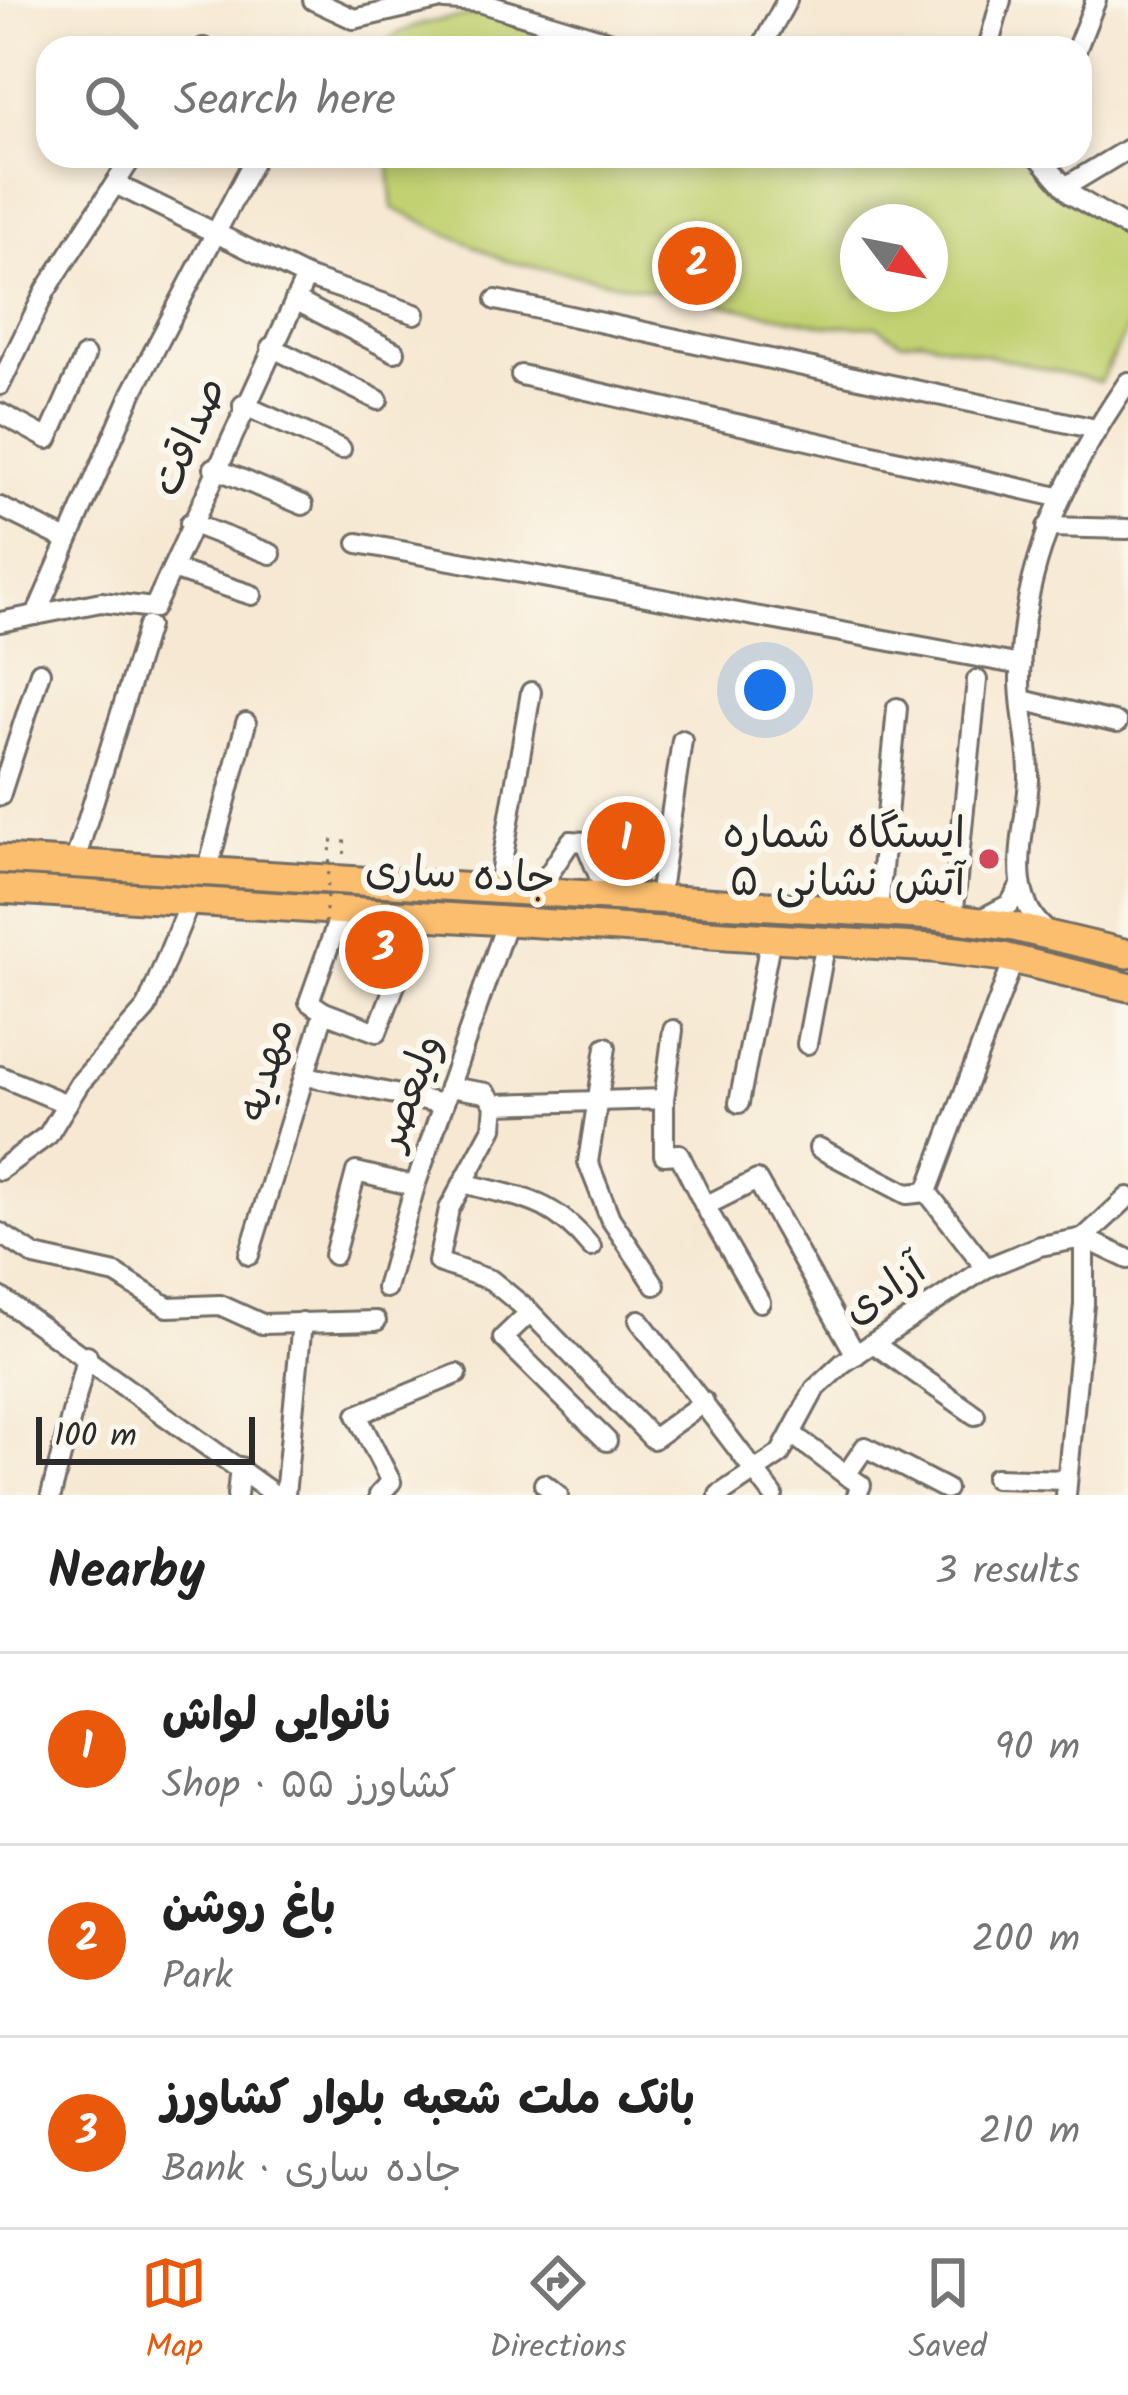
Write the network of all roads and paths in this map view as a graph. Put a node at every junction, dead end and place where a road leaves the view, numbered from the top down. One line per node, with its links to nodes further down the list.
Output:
1 (313, 0): 6 (street)
2 (441, 0): 6 (street); 7 (street)
3 (787, 0): 8 (street)
4 (1001, 0): 9 (street)
5 (1096, 0): 10 (street)
6 (390, 7)
7 (591, 36)
8 (768, 36)
9 (991, 36)
10 (1082, 36)
11 (1128, 149): 16 (street)
12 (126, 168): 15 (street)
13 (250, 168): 18 (street)
14 (1048, 168): 16 (street)
15 (116, 184): 18 (street); 28 (street)
16 (1065, 187): 17 (street)
17 (1128, 228)
18 (219, 234): 19 (street); 41 (street)
19 (306, 277): 20 (street, صداقت); 22 (street)
20 (295, 300): 23 (street, صداقت); 24 (street)
21 (496, 300): 32 (street)
22 (416, 314)
23 (272, 347): 29 (street); 30 (street, صداقت)
24 (395, 352)
25 (85, 356): 31 (street)
26 (521, 375): 35 (street)
27 (1128, 382): 32 (street)
28 (0, 385)
29 (378, 400)
30 (243, 405): 33 (street); 34 (street, صداقت)
31 (0, 413)
32 (1096, 429): 35 (street)
33 (341, 448)
34 (214, 468): 36 (street); 38 (street, صداقت)
35 (1058, 497): 39 (street)
36 (303, 505)
37 (0, 507): 41 (street)
38 (190, 524): 43 (street); 44 (street, صداقت)
39 (1047, 527): 40 (street); 49 (street)
40 (1128, 529)
41 (64, 539): 46 (street)
42 (358, 543): 49 (street)
43 (271, 554)
44 (172, 568): 45 (street); 46 (street, صداقت)
45 (252, 595)
46 (36, 615): 47 (street)
47 (0, 622)
48 (148, 626): 61 (street)
49 (1021, 665): 53 (street)
50 (40, 671): 58 (street)
51 (977, 680): 72 (street)
52 (531, 692): 65 (street)
53 (1022, 700): 56 (street); 63 (street)
54 (897, 708): 70 (street)
55 (245, 723): 62 (street)
56 (1117, 723)
57 (682, 740): 68 (street)
58 (0, 796)
59 (346, 842): 71 (path, bridge)
60 (0, 860): 61 (highway, جاده ساری)
61 (74, 864): 62 (highway, جاده ساری)
62 (207, 873): 65 (highway, جاده ساری)
63 (1019, 888): 72 (street); 74 (street)
64 (0, 890): 69 (highway, جاده ساری)
65 (496, 892): 66 (highway, جاده ساری)
66 (536, 893): 67 (highway, جاده ساری); 67 (street)
67 (617, 897): 68 (highway, جاده ساری)
68 (659, 898): 70 (highway, جاده ساری)
69 (190, 901): 71 (highway, جاده ساری); 91 (street)
70 (878, 912): 72 (highway, جاده ساری)
71 (333, 917): 73 (highway, جاده ساری); 81 (street, مهدیه)
72 (964, 920): 74 (highway, جاده ساری)
73 (507, 921): 75 (highway, جاده ساری); 87 (street, ولیعصر)
74 (1053, 935): 77 (highway, جاده ساری)
75 (771, 937): 76 (highway, جاده ساری); 90 (street)
76 (826, 941): 78 (highway, جاده ساری); 83 (street)
77 (1128, 954)
78 (1014, 959): 80 (highway, جاده ساری); 97 (street)
79 (396, 982): 81 (street)
80 (1128, 987)
81 (324, 1012): 86 (street, مهدیه)
82 (673, 1030): 88 (street)
83 (807, 1044)
84 (606, 1047): 89 (street)
85 (0, 1076): 91 (street)
86 (306, 1076): 87 (street); 103 (street, مهدیه)
87 (446, 1095): 92 (street); 96 (street, ولیعصر)
88 (664, 1099): 89 (street); 99 (street)
89 (598, 1101): 92 (street); 107 (street)
90 (739, 1103)
91 (67, 1104): 94 (street)
92 (496, 1104): 95 (street)
93 (819, 1148): 97 (street)
94 (0, 1170)
95 (463, 1183): 102 (street); 111 (street)
96 (415, 1186): 104 (street); 108 (street, ولیعصر)
97 (927, 1192): 106 (street)
98 (1128, 1197): 101 (street, آزادی)
99 (705, 1205): 110 (street); 116 (street)
100 (0, 1233): 114 (street)
101 (1084, 1238): 105 (street); 106 (street, آزادی); 127 (street)
102 (591, 1247)
103 (249, 1255)
104 (334, 1255)
105 (1128, 1259)
106 (986, 1268): 115 (street, آزادی)
107 (655, 1285)
108 (386, 1288)
109 (0, 1298): 117 (street)
110 (760, 1303)
111 (530, 1312): 119 (street); 122 (street)
112 (639, 1320): 119 (street)
113 (376, 1321): 114 (street)
114 (302, 1322): 132 (street)
115 (873, 1343): 116 (street, آزادی); 120 (street)
116 (856, 1354): 121 (street, آزادی)
117 (86, 1355): 123 (street); 129 (street)
118 (457, 1374): 133 (street)
119 (704, 1402): 124 (street)
120 (975, 1415)
121 (792, 1434): 124 (street, آزادی); 125 (street)
122 (607, 1441)
123 (240, 1467): 130 (street); 131 (street)
124 (760, 1471): 134 (street, آزادی); 135 (street)
125 (846, 1475): 128 (street); 136 (street)
126 (995, 1478): 127 (street)
127 (1066, 1487)
128 (946, 1489)
129 (51, 1495)
130 (237, 1495)
131 (275, 1495)
132 (285, 1495)
133 (379, 1495)
134 (719, 1495)
135 (773, 1495)
136 (857, 1495)

